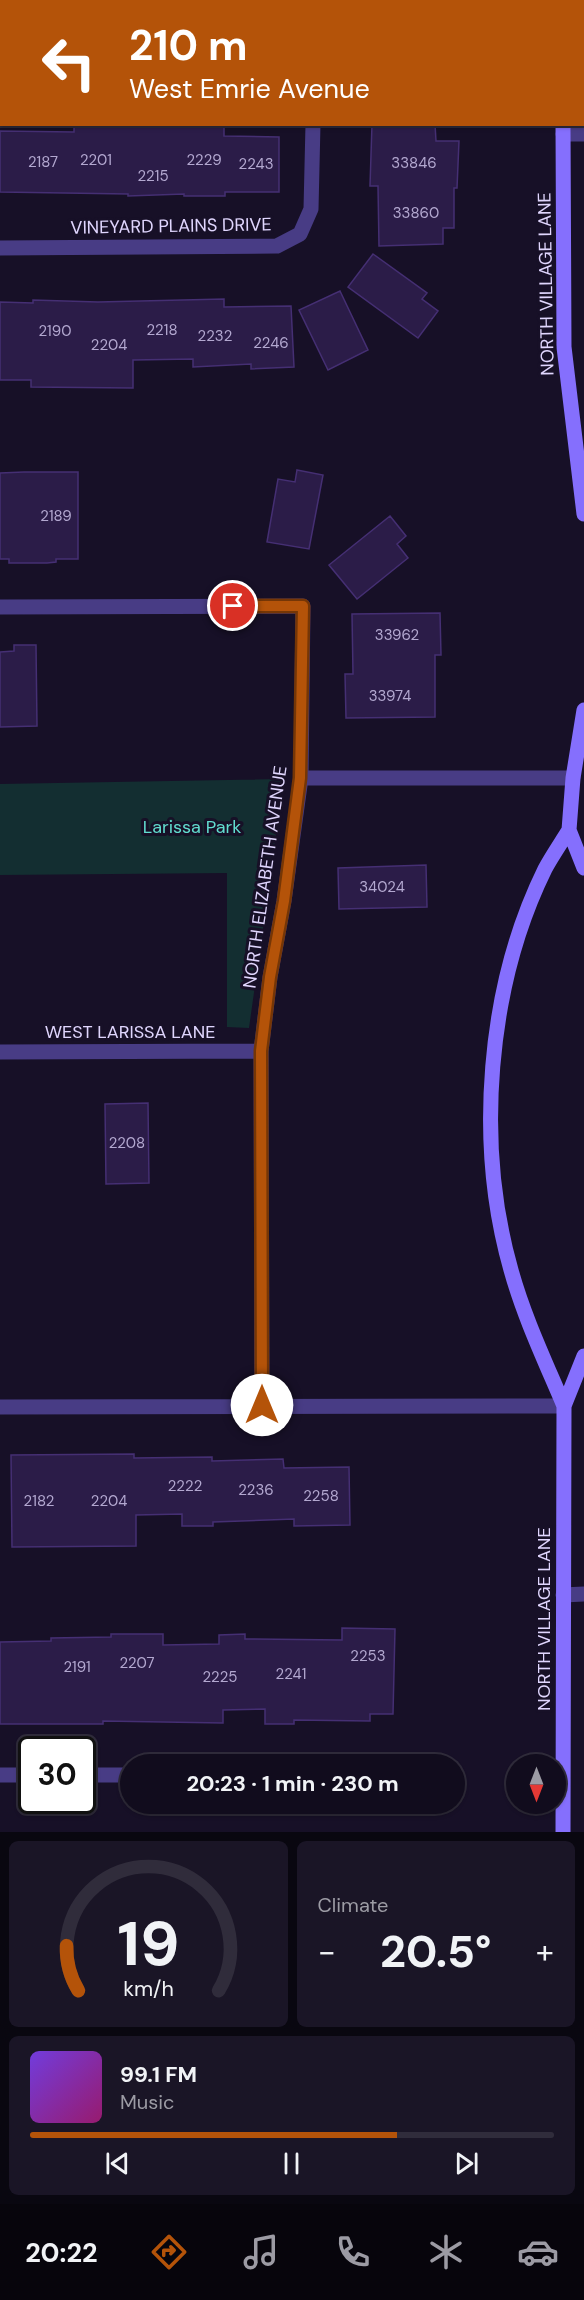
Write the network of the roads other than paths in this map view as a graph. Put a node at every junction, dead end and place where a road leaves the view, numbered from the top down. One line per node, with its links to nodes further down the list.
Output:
1 (313, 126): 4 (street, VINEYARD PLAINS DRIVE)
2 (563, 129): 3 (street); 5 (street, NORTH VILLAGE LANE)
3 (584, 134)
4 (0, 248)
5 (584, 514)
6 (0, 607): 8 (street, NORTH ELIZABETH AVENUE)
7 (584, 710): 9 (street, NORTH VILLAGE LANE)
8 (300, 778): 9 (street); 12 (street, NORTH ELIZABETH AVENUE)
9 (573, 778): 10 (street, NORTH VILLAGE LANE)
10 (569, 830): 11 (street, NORTH VILLAGE LANE); 16 (street, NORTH VILLAGE LANE)
11 (584, 868)
12 (261, 1051): 13 (street, WEST LARISSA LANE); 15 (street, NORTH ELIZABETH AVENUE)
13 (0, 1052)
14 (584, 1356): 16 (street, NORTH VILLAGE LANE)
15 (262, 1405): 16 (street); 17 (street)
16 (564, 1406): 19 (street, NORTH VILLAGE LANE)
17 (0, 1407)
18 (584, 1594): 19 (street)
19 (563, 1595): 24 (street, NORTH VILLAGE LANE)
20 (0, 1775): 21 (street)
21 (18, 1775)
22 (96, 1775): 23 (street)
23 (120, 1775)
24 (563, 1832)

